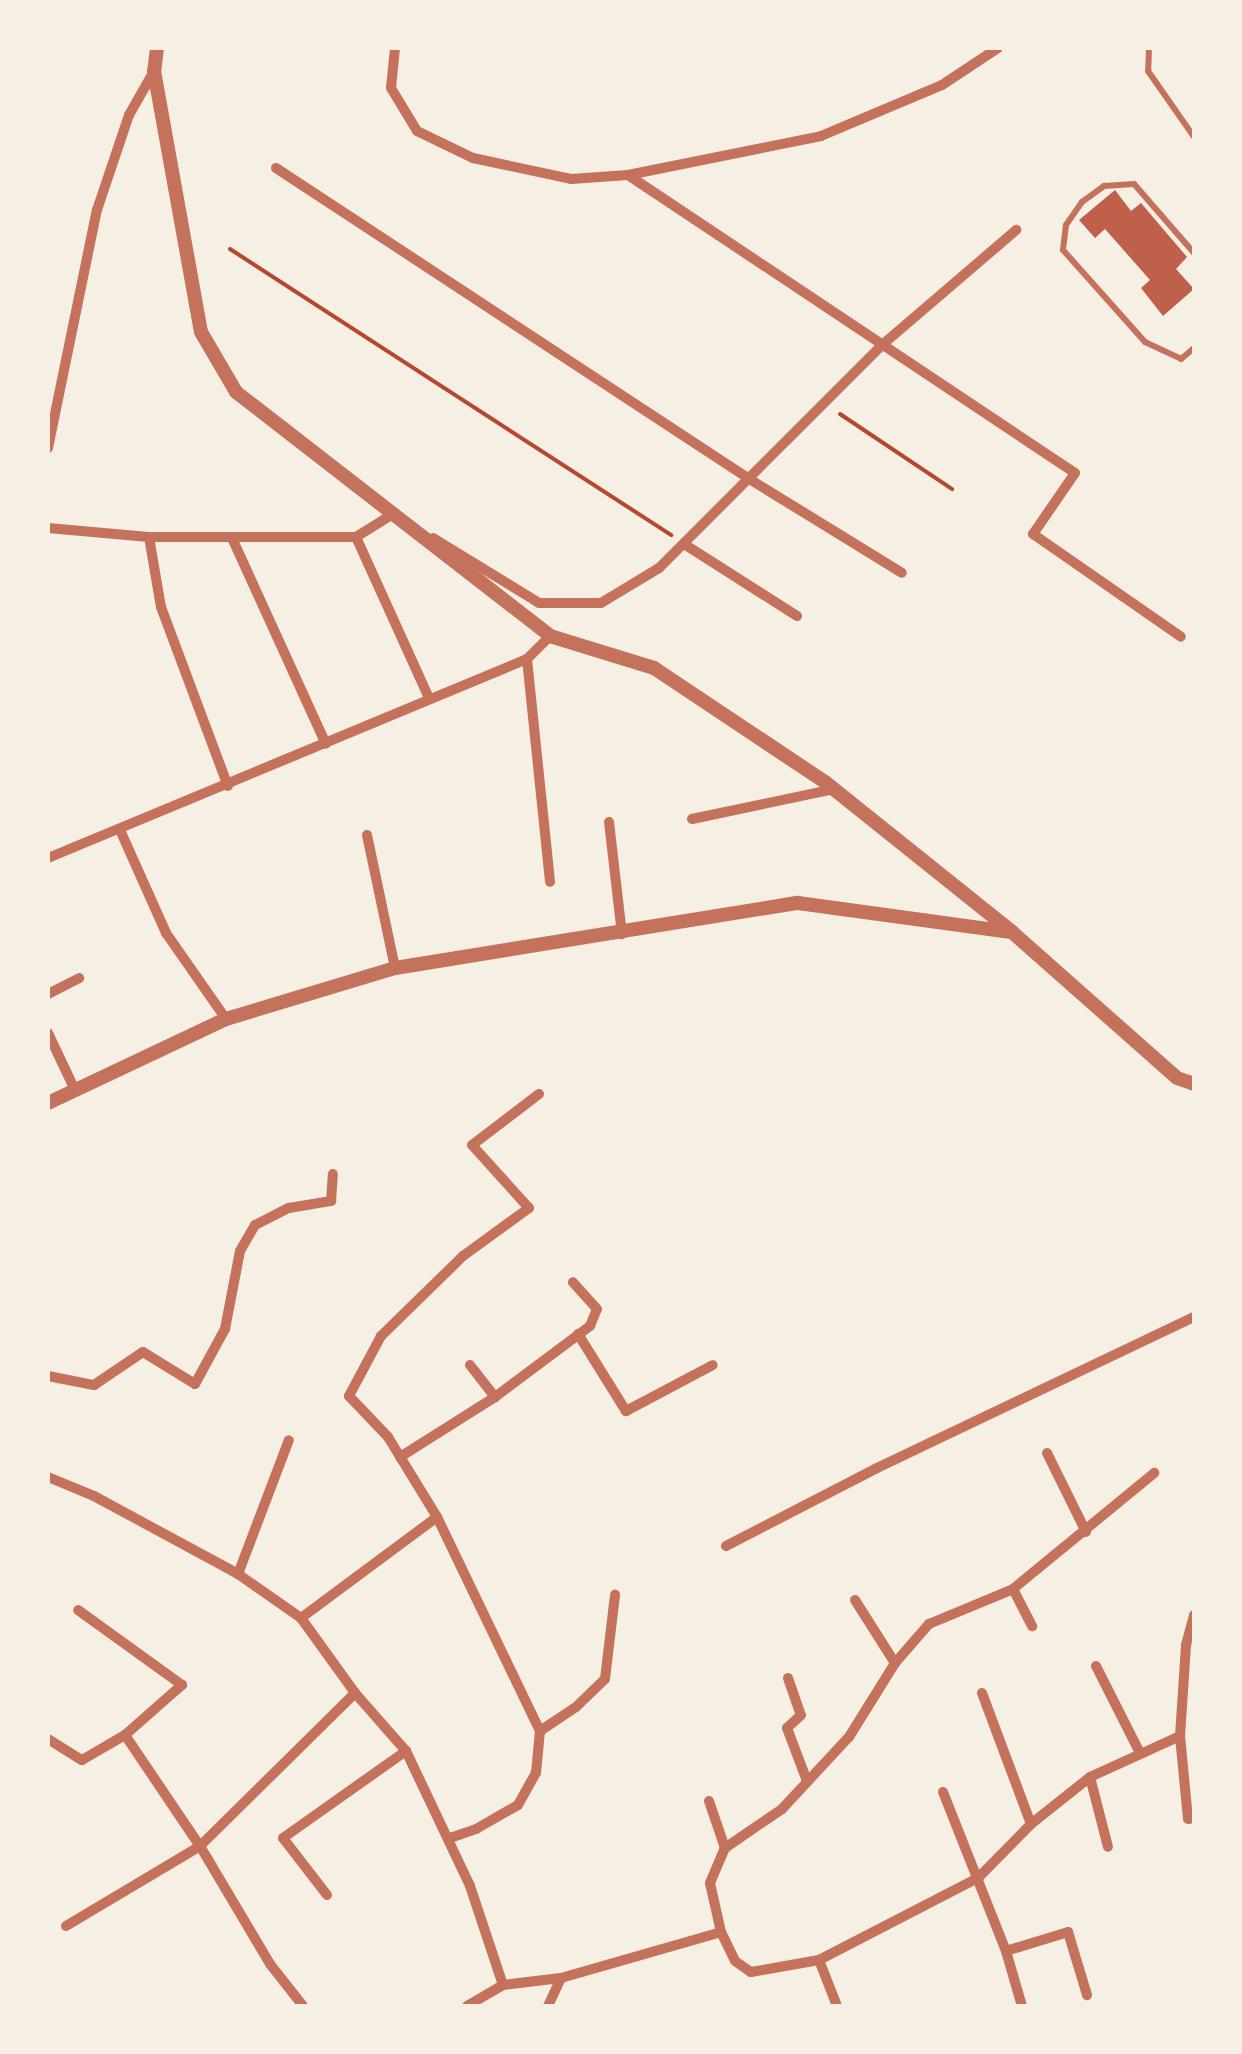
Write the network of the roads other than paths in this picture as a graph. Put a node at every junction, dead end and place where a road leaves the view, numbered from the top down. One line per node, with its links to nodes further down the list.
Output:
1 (156, 48): 5 (street)
2 (395, 48): 8 (street)
3 (998, 48): 8 (street)
4 (1149, 48): 6 (lane)
5 (154, 71): 13 (street); 15 (street)
6 (1194, 138)
7 (276, 168): 14 (street)
8 (628, 175): 11 (street)
9 (1016, 230): 11 (street)
10 (1194, 253): 12 (lane)
11 (882, 345): 14 (street); 24 (street)
12 (1194, 348)
13 (48, 448)
14 (751, 480): 20 (street); 21 (street)
15 (391, 512): 18 (street); 20 (street); 23 (street)
16 (48, 528): 17 (street)
17 (149, 536): 19 (street); 28 (street)
18 (356, 537): 19 (street); 26 (street)
19 (232, 538): 27 (street)
20 (684, 544): 22 (street)
21 (902, 573)
22 (798, 616)
23 (550, 636): 25 (street); 29 (street)
24 (1181, 637)
25 (528, 659): 26 (street); 35 (street)
26 (429, 698): 27 (street)
27 (326, 744): 28 (street)
28 (228, 786): 32 (street)
29 (834, 789): 30 (street); 36 (street)
30 (692, 819)
31 (609, 822): 37 (street)
32 (120, 830): 34 (street); 41 (street)
33 (367, 835): 38 (street)
34 (48, 858)
35 (550, 882)
36 (1012, 932): 37 (street); 43 (street)
37 (622, 934): 38 (street)
38 (395, 968): 41 (street)
39 (79, 978): 40 (street)
40 (48, 994)
41 (226, 1019): 44 (street)
42 (48, 1033): 44 (street)
43 (1194, 1084)
44 (75, 1090): 46 (street)
45 (539, 1094): 57 (street)
46 (48, 1102)
47 (333, 1174): 53 (street)
48 (574, 1282): 50 (street)
49 (1194, 1317): 62 (street)
50 (578, 1334): 52 (street); 54 (street)
51 (470, 1365): 54 (street)
52 (713, 1366)
53 (48, 1376)
54 (494, 1397): 57 (street)
55 (288, 1440): 63 (street)
56 (1047, 1453): 61 (street)
57 (400, 1457): 60 (street)
58 (1154, 1474): 61 (street)
59 (48, 1477): 63 (street)
60 (437, 1517): 69 (street); 77 (street)
61 (1086, 1532): 64 (street)
62 (726, 1546)
63 (238, 1574): 69 (street)
64 (1013, 1589): 70 (street); 71 (street)
65 (615, 1595): 77 (street)
66 (855, 1600): 71 (street)
67 (78, 1610): 78 (street)
68 (1194, 1615): 74 (street)
69 (302, 1618): 75 (street)
70 (1032, 1626)
71 (895, 1663): 84 (street)
72 (1096, 1666): 82 (street)
73 (788, 1678): 84 (street)
74 (1190, 1686): 79 (street)
75 (355, 1693): 81 (street); 90 (street)
76 (982, 1693): 88 (street)
77 (540, 1731): 89 (street)
78 (125, 1735): 80 (street); 90 (street)
79 (1180, 1736): 82 (street); 87 (street)
80 (48, 1739)
81 (406, 1750): 89 (street); 94 (street)
82 (1140, 1753): 83 (street)
83 (1090, 1777): 88 (street); 92 (street)
84 (807, 1781): 91 (street)
85 (942, 1792): 93 (street)
86 (709, 1801): 91 (street)
87 (1194, 1818)
88 (1031, 1824): 93 (street)
89 (450, 1838): 100 (street)
90 (200, 1846): 95 (street); 102 (street)
91 (725, 1848): 96 (street)
92 (1108, 1848)
93 (978, 1878): 97 (street); 98 (street)
94 (326, 1895)
95 (66, 1926)
96 (721, 1932): 98 (street); 99 (street)
97 (1006, 1951): 101 (street); 106 (street)
98 (819, 1960): 105 (street)
99 (561, 1978): 100 (street); 104 (street)
100 (503, 1985): 103 (street)
101 (1088, 1995)
102 (303, 2006)
103 (467, 2006)
104 (548, 2006)
105 (837, 2006)
106 (1022, 2006)

